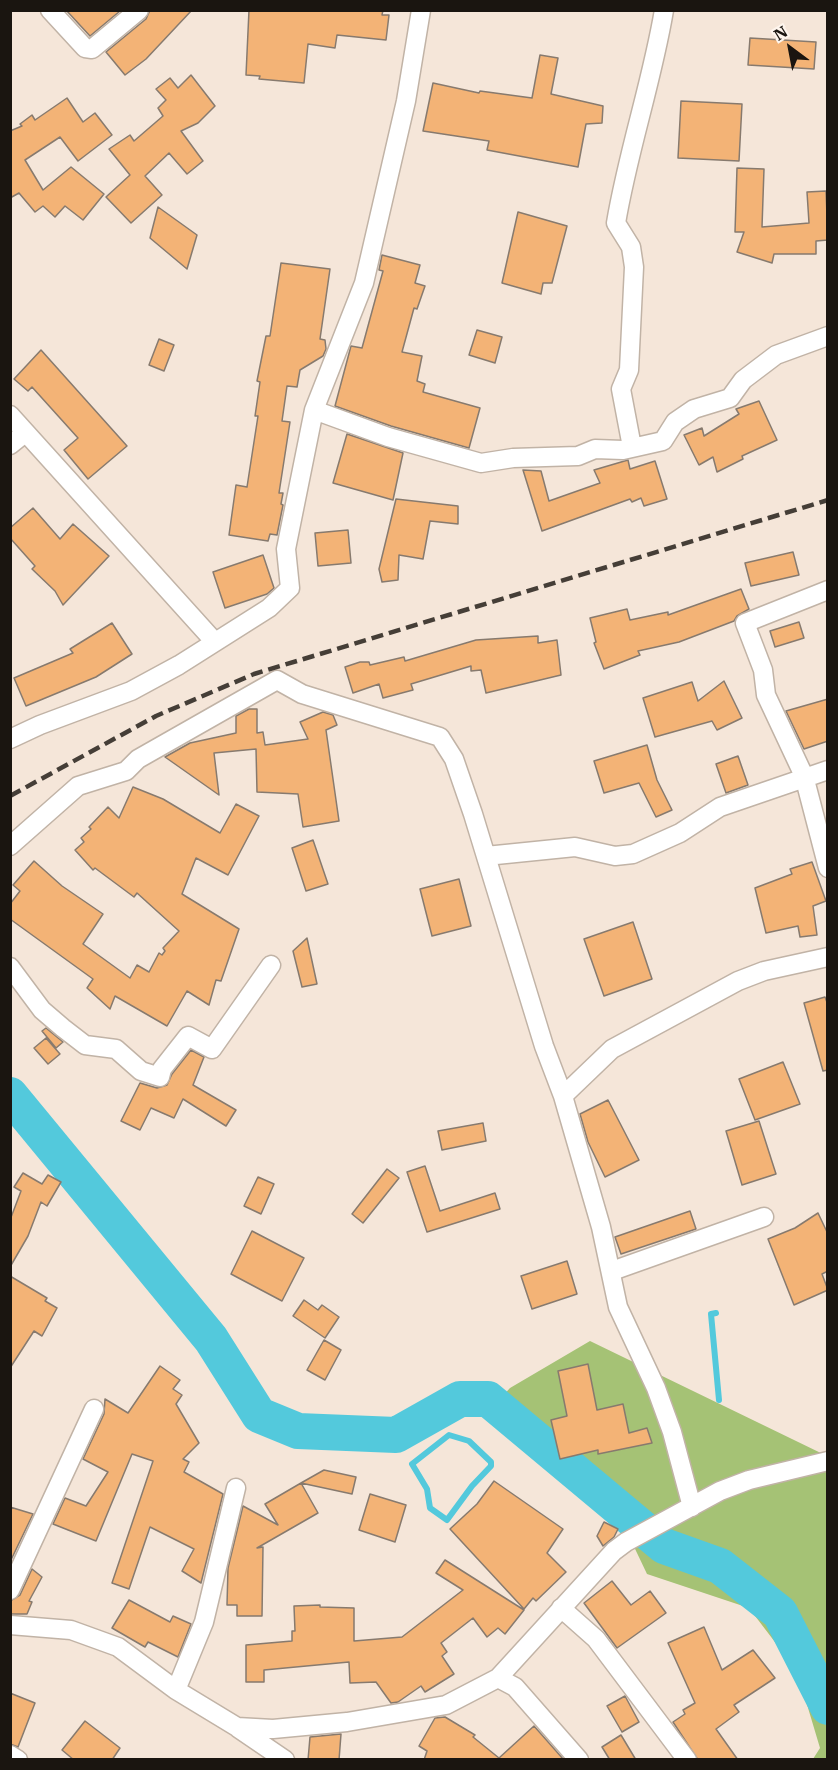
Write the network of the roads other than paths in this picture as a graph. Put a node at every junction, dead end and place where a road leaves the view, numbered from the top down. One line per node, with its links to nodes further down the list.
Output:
1 (50, 10): 2 (street)
2 (139, 10)
3 (421, 10): 6 (street)
4 (664, 10): 10 (street)
5 (828, 336): 10 (street)
6 (314, 410): 10 (street); 12 (street)
7 (10, 415): 8 (street)
8 (25, 433): 9 (street); 12 (street)
9 (10, 445)
10 (632, 447)
11 (828, 590): 15 (street)
12 (214, 641): 13 (street)
13 (10, 740)
14 (828, 770): 15 (street)
15 (804, 776): 17 (street); 18 (street)
16 (10, 846): 17 (street)
17 (486, 856): 22 (street)
18 (828, 868)
19 (828, 957): 22 (street)
20 (271, 965): 21 (street)
21 (10, 967)
22 (563, 1096): 24 (street)
23 (764, 1217): 24 (street)
24 (612, 1270): 28 (street)
25 (94, 1409): 29 (street)
26 (828, 1461): 28 (street)
27 (236, 1488): 33 (street)
28 (692, 1507): 30 (street)
29 (10, 1590)
30 (561, 1608): 32 (street); 39 (street)
31 (10, 1625): 33 (street)
32 (498, 1678): 34 (street); 38 (street)
33 (176, 1690): 34 (street)
34 (237, 1727): 37 (street)
35 (10, 1755): 36 (street)
36 (18, 1760)
37 (285, 1760)
38 (579, 1760)
39 (687, 1760)

